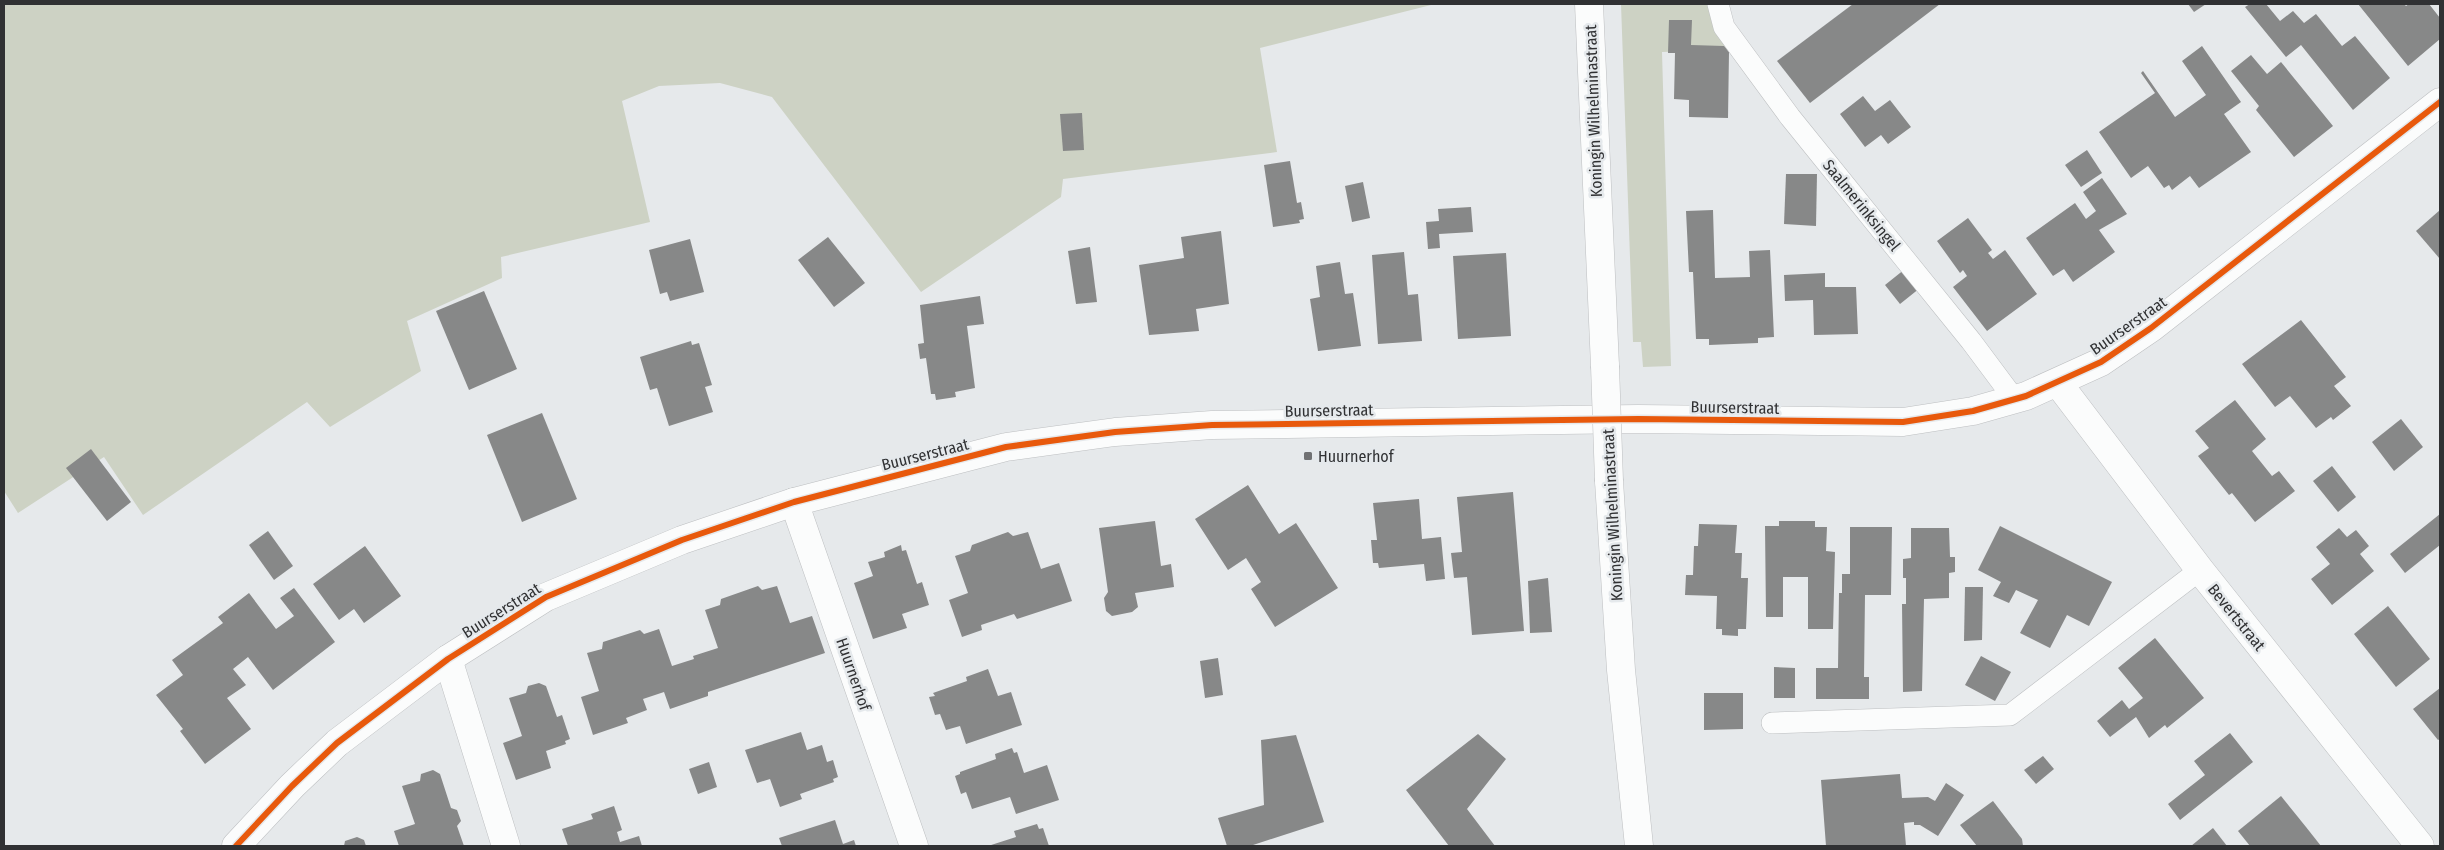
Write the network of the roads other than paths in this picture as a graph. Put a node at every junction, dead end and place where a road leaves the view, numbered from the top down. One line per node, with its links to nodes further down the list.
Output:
1 (1589, 4): 13 (main road, Koningin Wilhelminastraat, bridge)
2 (1718, 4): 5 (lane, Saalmerinksingel)
3 (2440, 102): 4 (main road, Buurserstraat)
4 (2058, 383): 5 (main road, Buurserstraat); 7 (main road, Bevertstraat)
5 (2015, 400): 6 (main road, Buurserstraat)
6 (794, 502): 8 (main road, Buurserstraat); 12 (main road, Huurnerhof)
7 (2200, 570): 9 (lane); 14 (main road, Bevertstraat)
8 (448, 659): 10 (main road, Buurserstraat); 11 (main road)
9 (1772, 723)
10 (236, 846)
11 (506, 846)
12 (914, 846)
13 (1639, 846)
14 (2420, 846)

